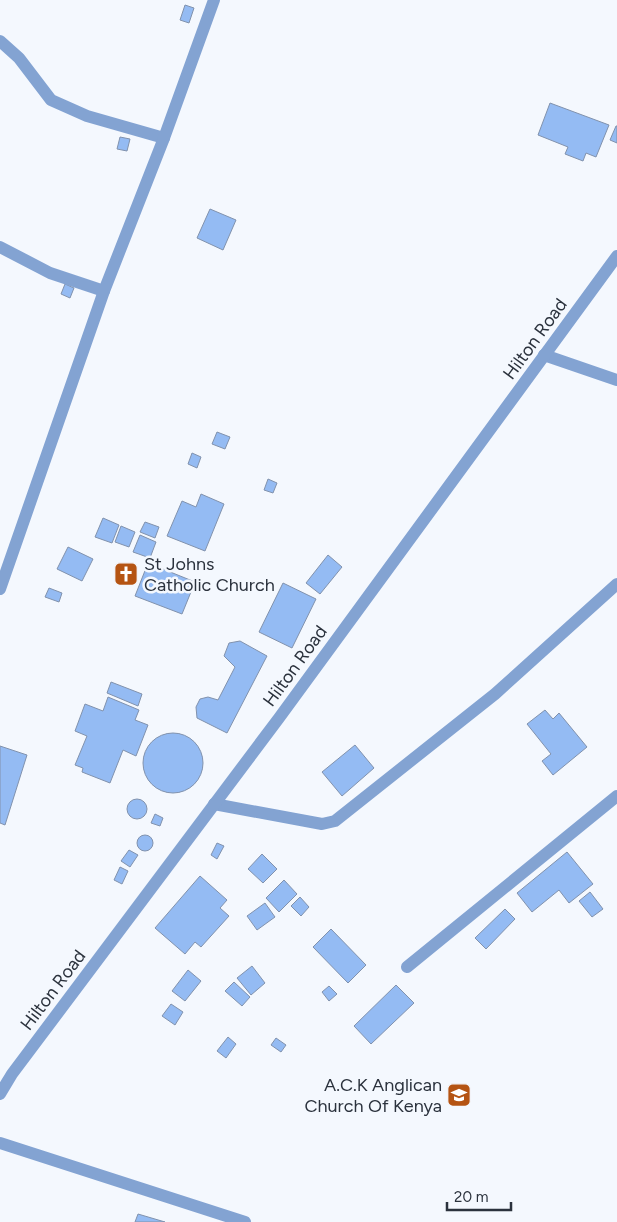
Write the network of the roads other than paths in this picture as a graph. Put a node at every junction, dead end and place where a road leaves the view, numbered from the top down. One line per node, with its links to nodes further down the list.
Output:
1 (214, 0): 3 (street)
2 (0, 41): 3 (street)
3 (164, 138): 6 (street)
4 (0, 247): 6 (street)
5 (617, 256): 7 (street, Hilton Road)
6 (104, 291): 10 (street)
7 (544, 355): 8 (street); 12 (street, Hilton Road)
8 (617, 380)
9 (617, 584): 12 (street)
10 (0, 589)
11 (617, 796): 13 (street)
12 (214, 804): 14 (street, Hilton Road)
13 (407, 967)
14 (0, 1094)
15 (0, 1143): 16 (street)
16 (245, 1222)

